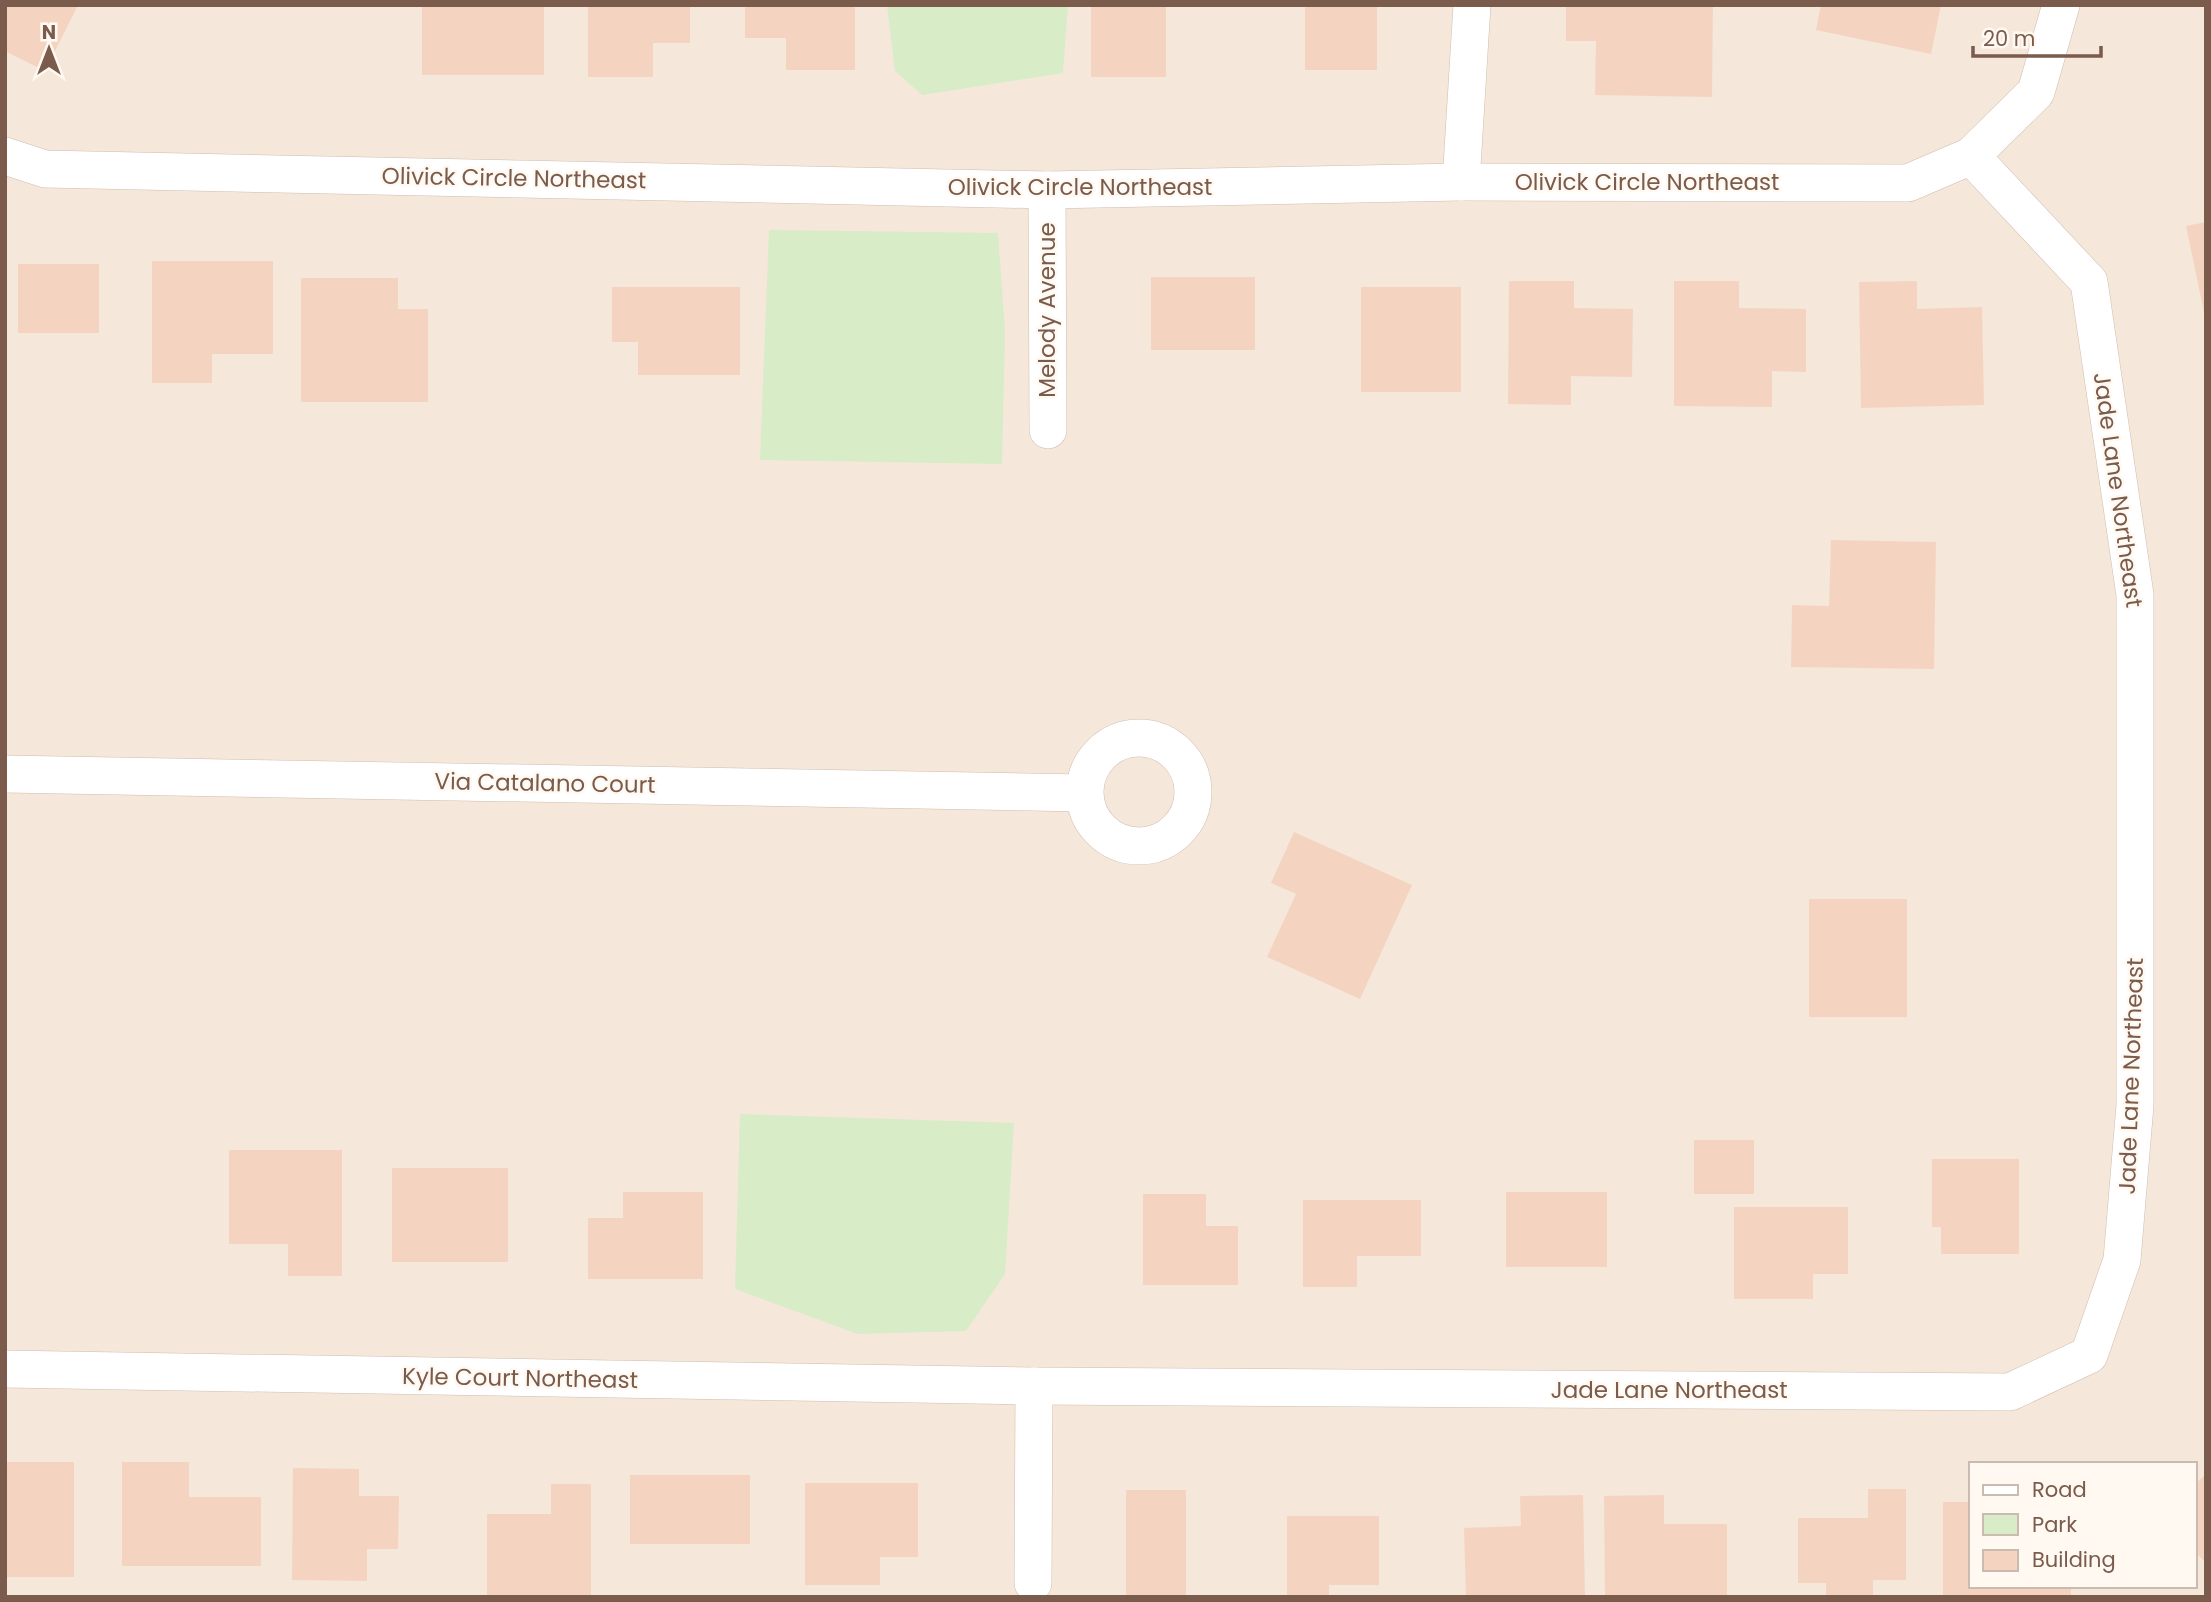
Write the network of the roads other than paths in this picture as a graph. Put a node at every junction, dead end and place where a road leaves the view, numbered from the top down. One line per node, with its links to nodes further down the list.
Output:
1 (1472, 5): 5 (street)
2 (2061, 5): 4 (street, Olivick Circle Northeast)
3 (5, 156): 6 (street, Olivick Circle Northeast)
4 (1971, 156): 5 (street, Olivick Circle Northeast); 11 (street, Jade Lane Northeast)
5 (1461, 182): 6 (street, Olivick Circle Northeast)
6 (1047, 190): 7 (street, Melody Avenue)
7 (1048, 430)
8 (5, 774): 9 (street, Via Catalano Court)
9 (1084, 793)
10 (5, 1369): 11 (street, Kyle Court Northeast)
11 (1034, 1386): 12 (street)
12 (1033, 1583)

